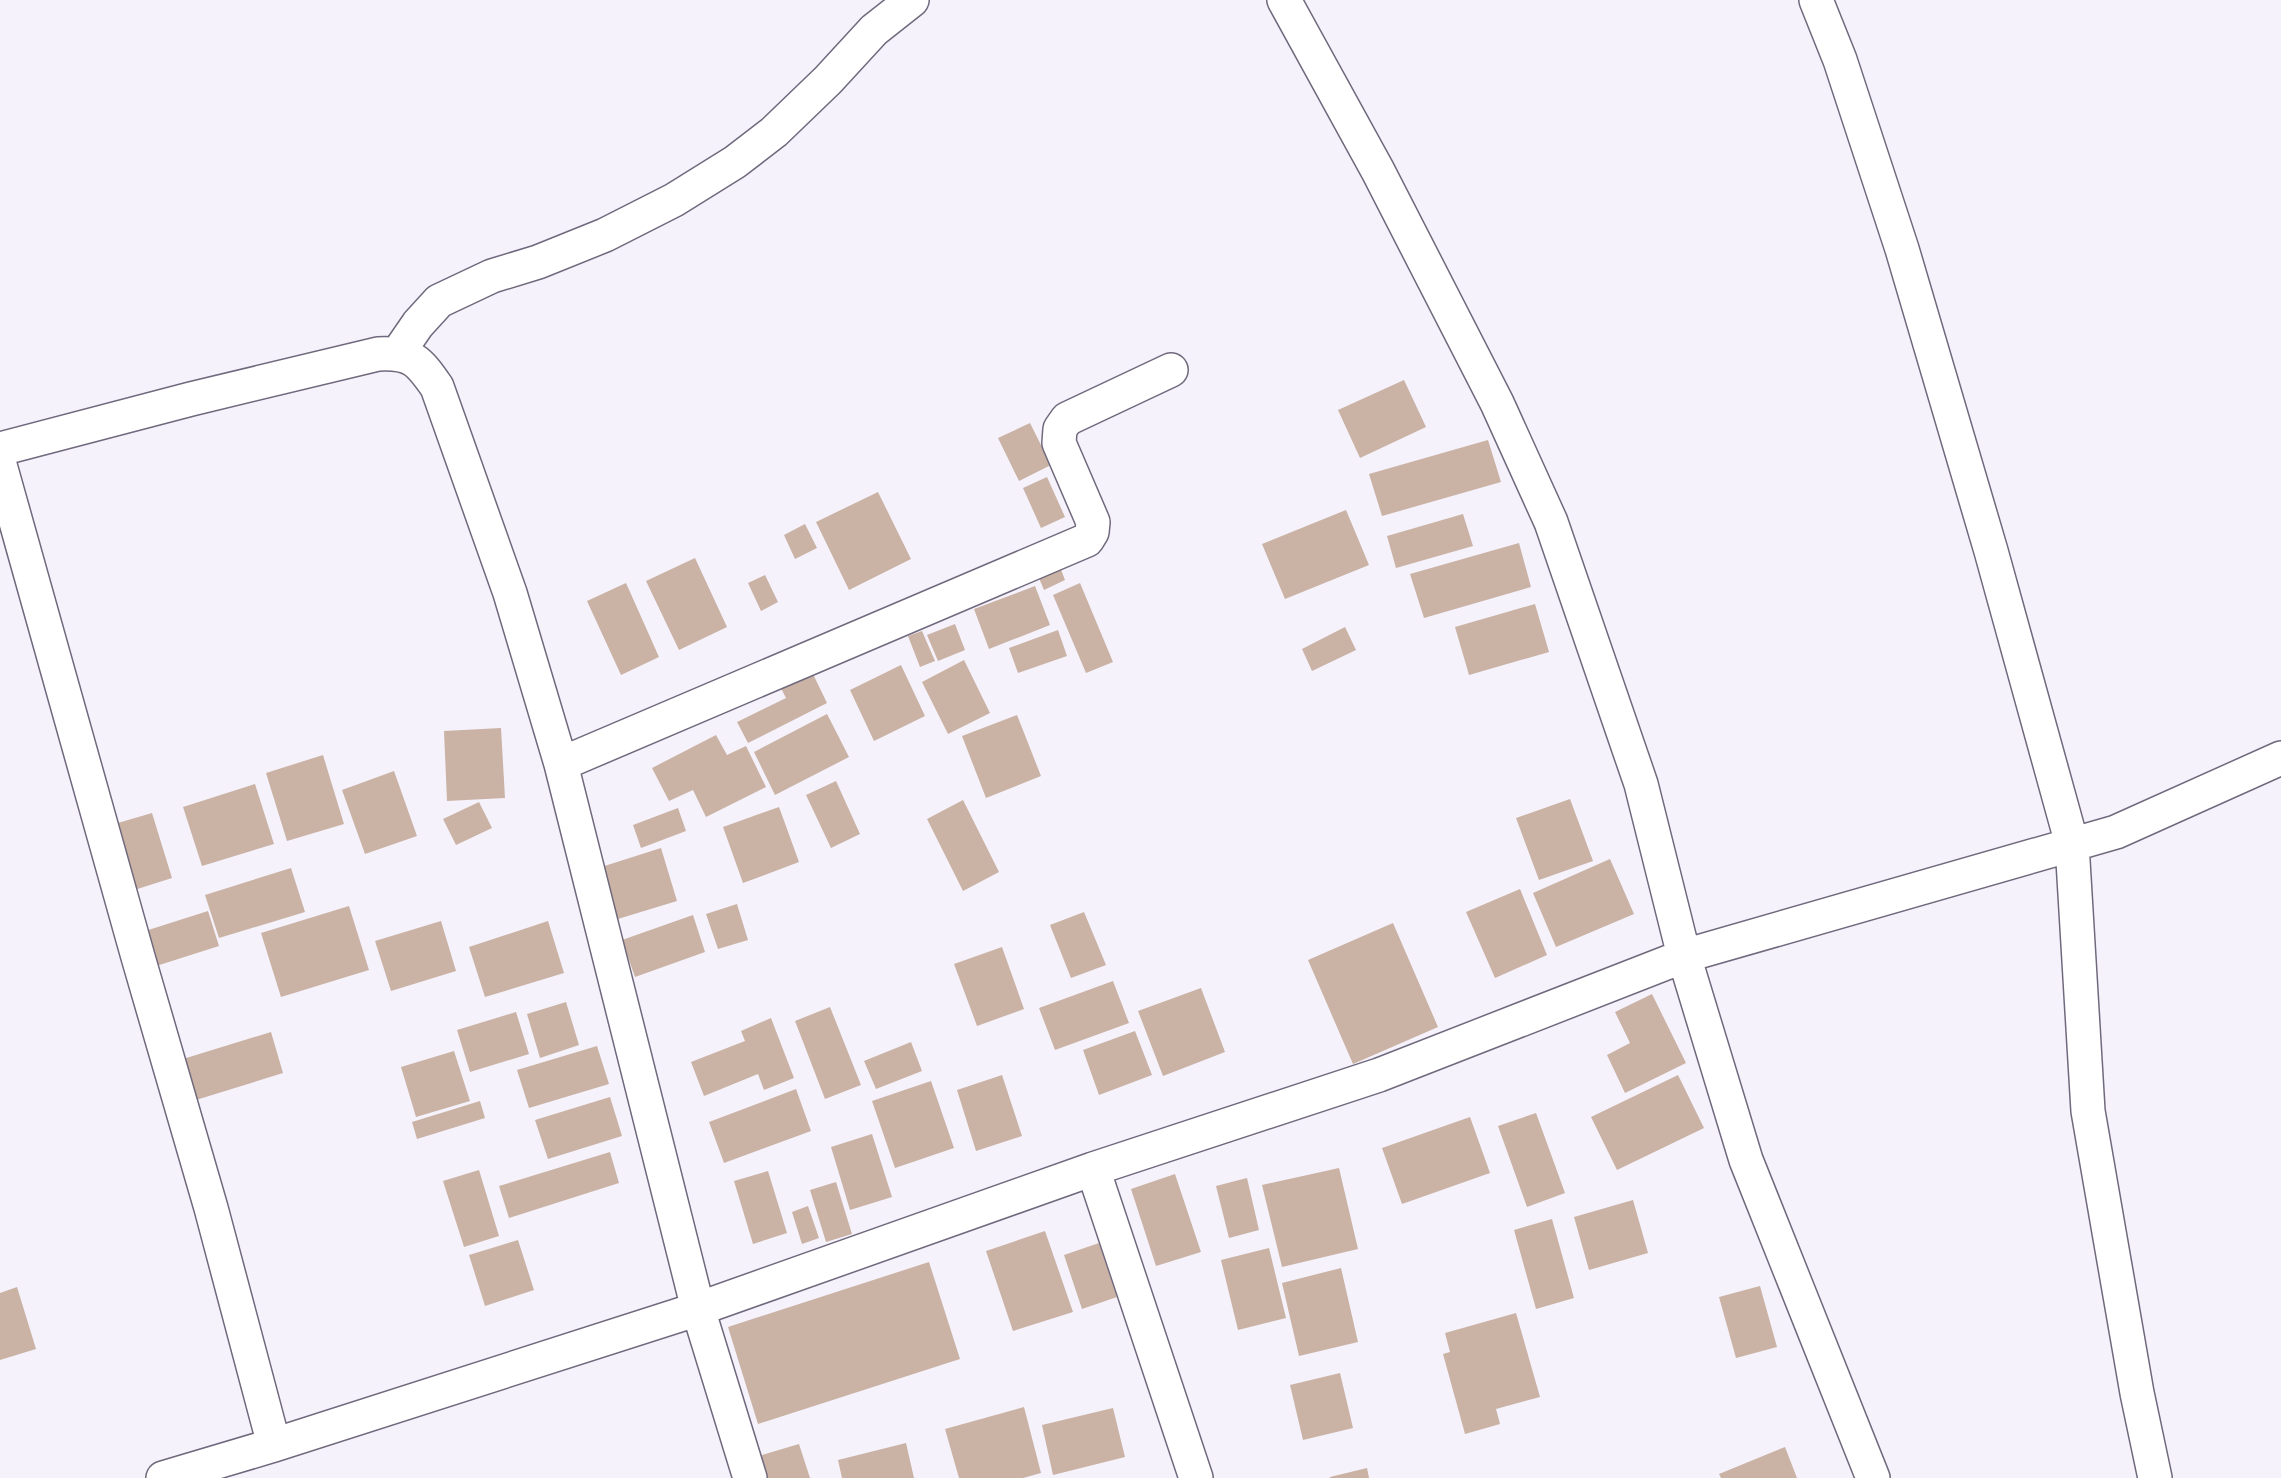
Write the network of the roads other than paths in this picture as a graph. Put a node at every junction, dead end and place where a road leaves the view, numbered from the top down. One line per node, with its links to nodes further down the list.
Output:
1 (912, 0): 4 (street)
2 (1284, 0): 11 (street)
3 (1815, 0): 10 (street)
4 (398, 353): 6 (street); 9 (street)
5 (1171, 370): 9 (street)
6 (0, 449)
7 (0, 465): 14 (street)
8 (2281, 758): 10 (street)
9 (561, 764): 13 (street)
10 (2072, 844): 11 (street); 19 (street)
11 (1684, 956): 12 (street); 18 (street)
12 (1093, 1169): 13 (street); 17 (street)
13 (698, 1309): 14 (street); 16 (street)
14 (274, 1445): 15 (street)
15 (163, 1478)
16 (750, 1478)
17 (1196, 1478)
18 (1873, 1478)
19 (2155, 1478)

